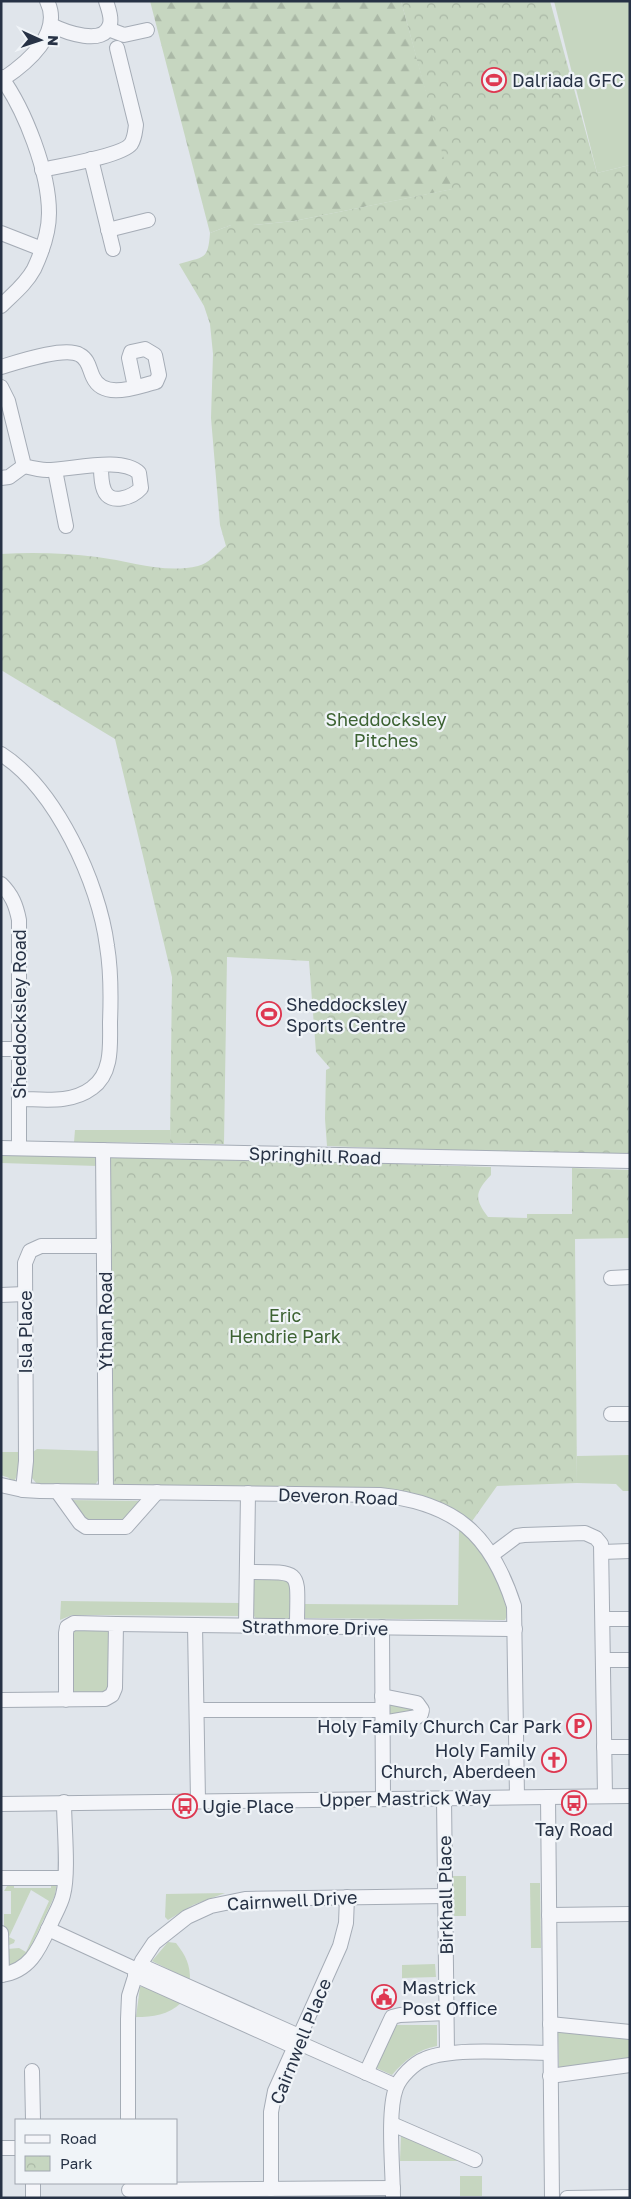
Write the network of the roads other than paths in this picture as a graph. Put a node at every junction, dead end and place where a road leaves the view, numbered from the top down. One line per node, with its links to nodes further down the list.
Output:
1 (47, 1): 3 (street)
2 (106, 1): 4 (street)
3 (51, 25): 4 (street); 7 (street)
4 (108, 29): 5 (street)
5 (147, 30)
6 (117, 48): 8 (street)
7 (2, 78): 9 (street)
8 (91, 159): 9 (street); 11 (street)
9 (42, 170): 13 (street)
10 (148, 220): 11 (street)
11 (108, 230): 14 (street)
12 (1, 233): 13 (street)
13 (42, 249): 15 (street)
14 (113, 250)
15 (1, 306)
16 (1, 367): 17 (street)
17 (135, 387)
18 (2, 391): 19 (street)
19 (24, 466): 21 (street); 22 (street)
20 (101, 466): 21 (street)
21 (55, 470): 23 (street)
22 (1, 478)
23 (66, 526)
24 (1, 754): 28 (street)
25 (1, 884): 27 (street, Sheddocksley Road)
26 (1, 1049): 27 (street)
27 (18, 1049): 28 (street, Sheddocksley Road)
28 (19, 1099): 30 (street, Sheddocksley Road)
29 (1, 1148): 30 (street, Springhill Road)
30 (19, 1148): 31 (street, Springhill Road)
31 (103, 1150): 32 (street, Springhill Road); 33 (street, Ythan Road)
32 (630, 1161)
33 (104, 1246): 37 (street, Isla Place); 44 (street, Ythan Road)
34 (630, 1277): 35 (street); 36 (street)
35 (611, 1278)
36 (630, 1287)
37 (25, 1294): 38 (street); 42 (street, Isla Place)
38 (1, 1295)
39 (611, 1414): 40 (street)
40 (630, 1414)
41 (1, 1485): 42 (street, Deveron Road)
42 (23, 1490): 43 (street, Deveron Road)
43 (57, 1491): 44 (street, Deveron Road); 45 (street)
44 (106, 1491): 45 (street, Deveron Road)
45 (157, 1492): 46 (street, Deveron Road)
46 (248, 1493): 49 (street, Deveron Road); 50 (street)
47 (630, 1551): 48 (street)
48 (602, 1552): 49 (street); 51 (street)
49 (493, 1554): 58 (street, Deveron Road)
50 (247, 1572): 55 (street); 56 (street)
51 (603, 1619): 52 (street); 59 (street)
52 (630, 1619)
53 (116, 1624): 54 (street, Strathmore Drive); 62 (street); 62 (street, Strathmore Drive)
54 (195, 1625): 55 (street, Strathmore Drive); 63 (street)
55 (246, 1626): 56 (street, Strathmore Drive)
56 (297, 1626): 57 (street, Strathmore Drive)
57 (382, 1627): 58 (street, Strathmore Drive); 64 (street)
58 (515, 1629): 69 (street, Deveron Road)
59 (603, 1660): 60 (street); 65 (street)
60 (630, 1660)
61 (1, 1700): 62 (street)
62 (66, 1700)
63 (197, 1710): 64 (street); 73 (street)
64 (382, 1710): 71 (street)
65 (604, 1747): 66 (street); 67 (street)
66 (630, 1747)
67 (605, 1796): 68 (street, Upper Mastrick Way); 70 (street, Upper Mastrick Way)
68 (630, 1796)
69 (517, 1797): 70 (street, Upper Mastrick Way); 72 (street, Upper Mastrick Way)
70 (548, 1797): 81 (street)
71 (383, 1798): 72 (street, Upper Mastrick Way); 73 (street, Upper Mastrick Way)
72 (444, 1798): 78 (street, Birkhall Place)
73 (198, 1801): 74 (street, Upper Mastrick Way)
74 (64, 1802): 75 (street, Upper Mastrick Way); 77 (street)
75 (1, 1804)
76 (1, 1878): 77 (street)
77 (66, 1878): 82 (street)
78 (446, 1896): 79 (street, Cairnwell Drive); 86 (street, Birkhall Place)
79 (347, 1897): 84 (street, Cairnwell Drive); 89 (street, Cairnwell Place)
80 (630, 1914): 81 (street)
81 (549, 1915): 87 (street)
82 (48, 1929): 84 (street); 85 (street)
83 (1, 1933): 85 (street)
84 (138, 1970): 89 (street); 98 (street, Cairnwell Drive)
85 (2, 1975)
86 (447, 2013): 90 (street, Birkhall Place); 94 (street)
87 (550, 2024): 88 (street); 91 (street)
88 (630, 2032)
89 (297, 2042): 94 (street); 104 (street, Cairnwell Place)
90 (447, 2053): 91 (street); 96 (street)
91 (550, 2053): 95 (street)
92 (630, 2065): 95 (street)
93 (32, 2071): 97 (street)
94 (366, 2073): 96 (street)
95 (550, 2076): 109 (street)
96 (396, 2086): 99 (street)
97 (33, 2119)
98 (128, 2119)
99 (392, 2124): 102 (street); 106 (street)
100 (1, 2148): 101 (street)
101 (15, 2148)
102 (474, 2160)
103 (33, 2184): 108 (street)
104 (271, 2188): 105 (street); 106 (street)
105 (129, 2190)
106 (393, 2193)
107 (630, 2197): 110 (street)
108 (34, 2198)
109 (552, 2198)
110 (567, 2198)

